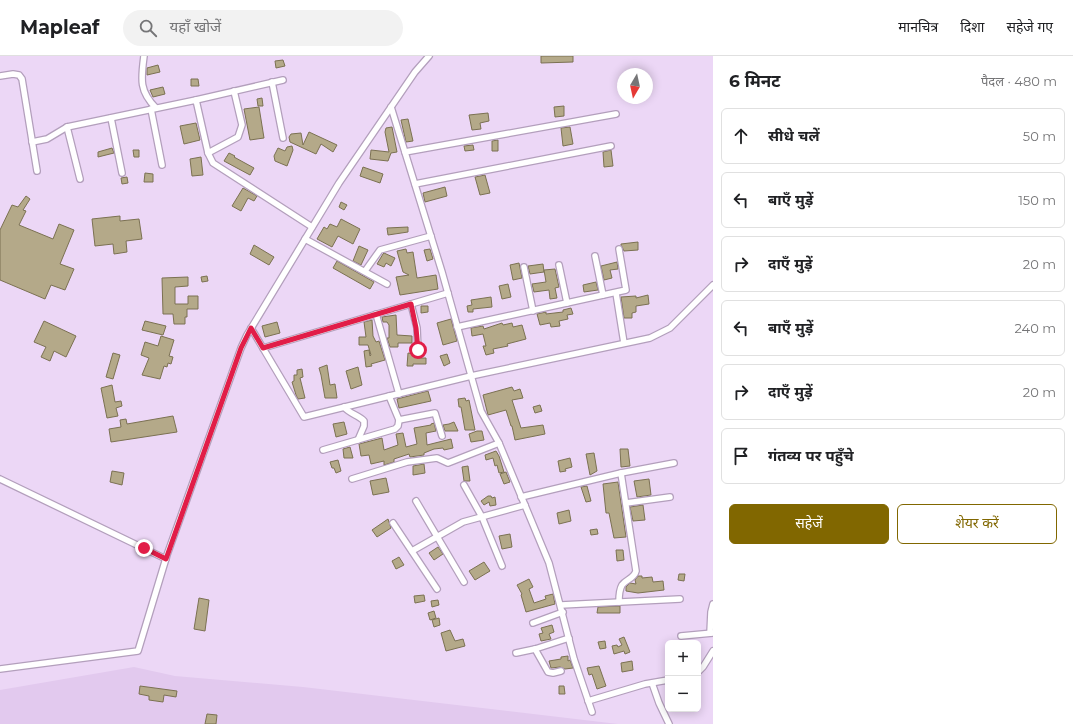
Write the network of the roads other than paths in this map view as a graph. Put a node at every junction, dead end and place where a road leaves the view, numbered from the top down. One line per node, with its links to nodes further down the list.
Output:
1 (144, 56): 9 (street)
2 (429, 56): 8 (street)
3 (0, 76): 14 (street)
4 (283, 80): 5 (street)
5 (272, 82): 6 (street); 13 (street)
6 (234, 91): 7 (street); 17 (street)
7 (196, 100): 9 (street); 17 (street)
8 (391, 107): 16 (street); 23 (street)
9 (153, 109): 11 (street); 18 (street)
10 (616, 114): 16 (street)
11 (111, 118): 12 (street); 20 (street)
12 (67, 127): 14 (street); 21 (street)
13 (283, 138)
14 (32, 142): 19 (street)
15 (611, 146): 22 (street)
16 (405, 152): 22 (street)
17 (208, 153): 23 (street)
18 (162, 165)
19 (37, 171)
20 (122, 173)
21 (80, 179)
22 (415, 184): 24 (street)
23 (312, 227): 25 (street)
24 (431, 236): 30 (street); 33 (street)
25 (305, 239): 30 (street); 41 (street)
26 (619, 249): 34 (street)
27 (595, 256): 35 (street)
28 (559, 265): 36 (street)
29 (524, 267): 38 (street)
30 (365, 271): 31 (street)
31 (387, 284)
32 (713, 285): 42 (street)
33 (448, 292): 37 (street); 40 (street)
34 (616, 293): 35 (street); 42 (street)
35 (603, 296): 36 (street)
36 (567, 303): 38 (street)
37 (411, 304): 39 (street); 44 (street)
38 (533, 311): 40 (street)
39 (376, 314): 43 (street); 46 (street)
40 (457, 327): 45 (street)
41 (251, 328): 43 (street); 68 (street)
42 (624, 343): 45 (street)
43 (263, 348): 48 (street)
44 (418, 350)
45 (471, 376): 46 (street); 52 (street)
46 (399, 394): 47 (street)
47 (389, 396): 48 (street); 49 (street)
48 (344, 408): 51 (street)
49 (399, 420): 50 (street); 51 (street)
50 (442, 436)
51 (358, 440): 53 (street)
52 (499, 443): 57 (street); 59 (street)
53 (323, 450)
54 (674, 463): 55 (street)
55 (621, 473): 59 (street); 62 (street)
56 (0, 479): 68 (street)
57 (352, 479)
58 (464, 486): 64 (street)
59 (521, 497): 63 (street)
60 (670, 497): 62 (street)
61 (416, 501): 66 (street)
62 (626, 503): 73 (street)
63 (525, 505): 64 (street); 75 (street)
64 (482, 516): 66 (street); 69 (street)
65 (393, 523): 67 (street)
66 (438, 536): 67 (street); 70 (street)
67 (412, 551): 71 (street)
68 (166, 559): 84 (street)
69 (502, 566)
70 (464, 582)
71 (437, 589)
72 (680, 599): 73 (street)
73 (619, 602): 75 (street)
74 (713, 604): 78 (street)
75 (561, 605): 76 (street)
76 (563, 612): 77 (street); 80 (street)
77 (533, 623)
78 (712, 633): 79 (street)
79 (681, 636)
80 (569, 638): 81 (street); 89 (street)
81 (536, 649): 83 (street); 86 (street)
82 (713, 651): 85 (street)
83 (516, 653)
84 (0, 669)
85 (701, 669)
86 (561, 671)
87 (665, 681): 88 (street)
88 (652, 683): 89 (street); 91 (street)
89 (588, 701): 90 (street)
90 (592, 712)
91 (669, 724)

